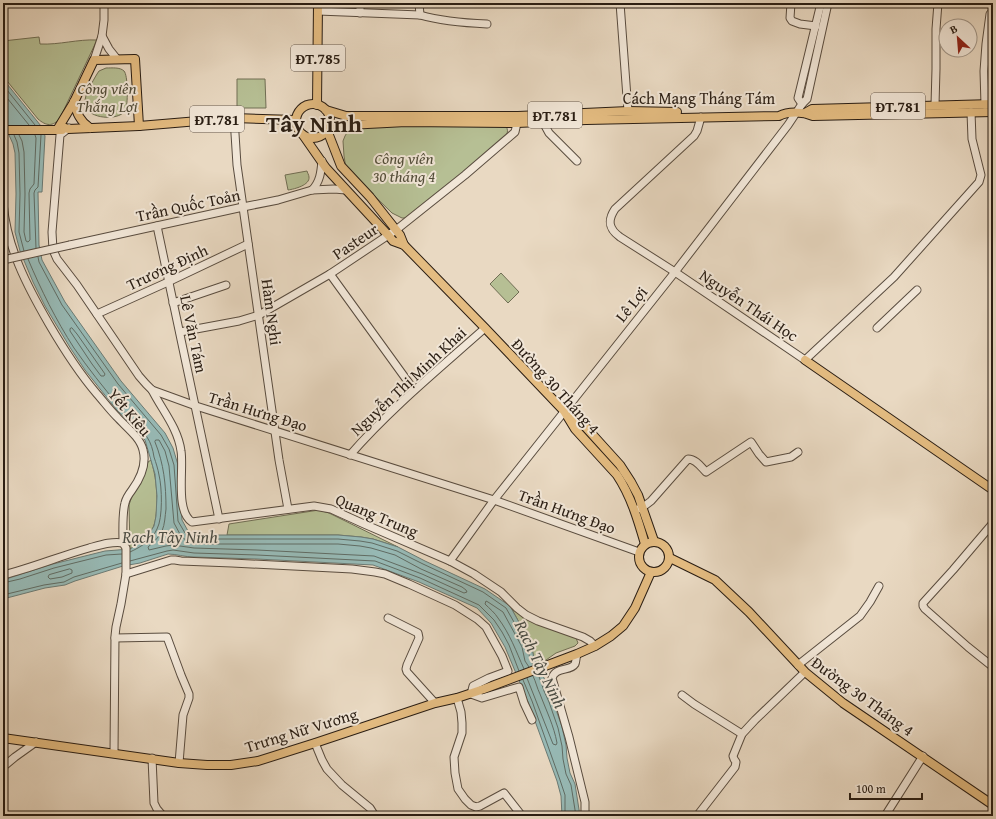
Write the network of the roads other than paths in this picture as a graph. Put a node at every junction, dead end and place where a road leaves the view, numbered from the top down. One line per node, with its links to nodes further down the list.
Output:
1 (104, 3): 15 (street, Trần Hưng Đạo)
2 (360, 3): 10 (street)
3 (419, 3): 12 (street)
4 (620, 3): 25 (street)
5 (790, 3): 14 (street)
6 (821, 3): 14 (street)
7 (828, 3): 16 (street)
8 (938, 3): 21 (street)
9 (318, 7): 10 (street); 20 (main road, ĐT.785)
10 (360, 13): 12 (street)
11 (990, 14): 22 (street)
12 (420, 15): 13 (street)
13 (487, 24)
14 (816, 26): 16 (street)
15 (102, 36): 17 (street); 18 (street, Trần Hưng Đạo)
16 (816, 45): 28 (street, Lê Lợi)
17 (117, 59): 18 (main road); 35 (main road)
18 (94, 60): 19 (main road, Trần Hưng Đạo)
19 (74, 102): 36 (main road); 39 (main road, Trần Hưng Đạo)
20 (317, 105): 24 (main road); 33 (main road)
21 (935, 105): 23 (main road, ĐT.781); 26 (main road, ĐT.781)
22 (989, 105): 23 (main road, ĐT.781)
23 (971, 108): 26 (main road, ĐT.781); 27 (main road, ĐT.781); 65 (street)
24 (326, 110): 34 (main road, Cách Mạng Tháng Tám / ĐT.781); 37 (main road)
25 (628, 111): 29 (main road, Cách Mạng Tháng Tám / ĐT.781); 30 (main road, Cách Mạng Tháng Tám / ĐT.781)
26 (805, 112): 28 (main road, Cách Mạng Tháng Tám)
27 (993, 112)
28 (796, 113): 29 (main road, Cách Mạng Tháng Tám / ĐT.781); 54 (street, Lê Lợi)
29 (701, 115): 30 (main road, Cách Mạng Tháng Tám / ĐT.781); 54 (street, Nguyễn Thái Học)
30 (604, 116): 32 (main road, Cách Mạng Tháng Tám / ĐT.781)
31 (234, 118): 33 (main road, ĐT.781); 35 (main road, ĐT.781); 47 (street, Hàm Nghi)
32 (542, 119): 34 (main road, Cách Mạng Tháng Tám / ĐT.781); 42 (street)
33 (296, 120): 40 (main road)
34 (518, 120): 37 (main road, Cách Mạng Tháng Tám / ĐT.781); 49 (street, Pasteur)
35 (139, 126): 36 (main road, ĐT.781)
36 (90, 128): 39 (main road, ĐT.781)
37 (328, 128): 40 (main road); 49 (main road, Đường 30 Tháng 4)
38 (3, 130): 39 (main road)
39 (56, 131): 60 (street, Trần Hưng Đạo)
40 (303, 135): 41 (main road, Đường 30 Tháng 4)
41 (322, 161): 43 (street); 44 (main road, Đường 30 Tháng 4)
42 (577, 161)
43 (312, 190): 44 (street, Trần Quốc Toản); 47 (street, Trần Quốc Toản)
44 (346, 190): 50 (main road, Đường 30 Tháng 4)
45 (3, 203): 46 (street, Yết Kiêu)
46 (3, 207): 82 (street, Yết Kiêu)
47 (243, 207): 48 (street, Trần Quốc Toản); 51 (street, Hàm Nghi)
48 (157, 226): 53 (street, Trần Quốc Toản, bridge); 56 (street, Lê Văn Tám)
49 (396, 230): 50 (street, Pasteur); 52 (main road, Đường 30 Tháng 4)
50 (388, 236): 52 (main road, Đường 30 Tháng 4); 55 (street, Pasteur)
51 (248, 244): 56 (street, Trương Định); 61 (street, Hàm Nghi)
52 (404, 245): 62 (main road, Đường 30 Tháng 4)
53 (3, 260)
54 (675, 272): 65 (street, Nguyễn Thái Học); 69 (street, Lê Lợi)
55 (330, 274): 61 (street, Pasteur); 67 (street)
56 (168, 282): 59 (street, Lê Văn Tám); 60 (street, Trương Định)
57 (226, 285): 59 (street)
58 (917, 290): 63 (street)
59 (173, 303): 64 (street, Lê Văn Tám)
60 (97, 314): 66 (street, Trần Hưng Đạo)
61 (258, 315): 64 (street, Pasteur); 70 (street, Hàm Nghi)
62 (485, 328): 67 (street, Nguyễn Thị Minh Khai); 69 (main road, Đường 30 Tháng 4)
63 (877, 328)
64 (180, 332): 68 (street, Lê Văn Tám)
65 (805, 360): 73 (main road, Nguyễn Thái Học)
66 (152, 390): 68 (street, Trần Hưng Đạo); 78 (street, Quang Trung)
67 (414, 390): 72 (street, Nguyễn Thị Minh Khai)
68 (196, 406): 70 (street, Trần Hưng Đạo); 78 (street, Lê Văn Tám)
69 (564, 411): 74 (street, Lê Lợi); 75 (main road); 77 (main road, Đường 30 Tháng 4)
70 (275, 431): 72 (street, Trần Hưng Đạo); 76 (street, Hàm Nghi)
71 (798, 452): 75 (street)
72 (350, 455): 74 (street, Trần Hưng Đạo)
73 (993, 490)
74 (494, 500): 83 (street, Trần Hưng Đạo); 85 (street, Lê Lợi)
75 (643, 507): 77 (street); 80 (main road)
76 (288, 509): 78 (street, Quang Trung); 85 (street, Quang Trung)
77 (634, 511): 81 (main road, Đường 30 Tháng 4)
78 (220, 519)
79 (993, 523): 95 (street)
80 (654, 541): 81 (main road); 84 (main road)
81 (645, 544): 83 (main road)
82 (125, 545): 86 (street, Yết Kiêu); 88 (street)
83 (639, 552): 87 (main road)
84 (670, 558): 87 (main road); 94 (main road, Đường 30 Tháng 4)
85 (450, 561): 92 (street, Quang Trung)
86 (127, 570): 91 (street, Yết Kiêu); 97 (street)
87 (650, 572): 92 (main road)
88 (3, 575)
89 (879, 586): 94 (street)
90 (388, 618): 100 (street)
91 (115, 638): 106 (street, Yết Kiêu); 109 (street)
92 (595, 646): 93 (main road)
93 (577, 654): 97 (main road, Trưng Nữ Vương); 115 (street)
94 (798, 665): 96 (main road, Đường 30 Tháng 4)
95 (993, 667)
96 (805, 672): 102 (street); 107 (main road, Đường 30 Tháng 4)
97 (471, 694): 99 (main road, Trưng Nữ Vương); 101 (street)
98 (682, 695): 102 (street)
99 (457, 698): 100 (main road, Trưng Nữ Vương); 114 (street)
100 (435, 703): 105 (main road, Trưng Nữ Vương)
101 (532, 720)
102 (742, 734): 116 (street)
103 (3, 738): 104 (main road, Trưng Nữ Vương)
104 (36, 742): 106 (main road, Trưng Nữ Vương); 110 (street)
105 (315, 743): 109 (main road, Trưng Nữ Vương); 113 (street)
106 (114, 753): 108 (main road, Trưng Nữ Vương)
107 (923, 756): 111 (main road, Đường 30 Tháng 4); 117 (street)
108 (152, 758): 109 (main road, Trưng Nữ Vương); 112 (street)
109 (179, 762)
110 (3, 767)
111 (993, 805)
112 (163, 816)
113 (375, 816)
114 (522, 816)
115 (585, 816)
116 (697, 816)
117 (885, 816)

